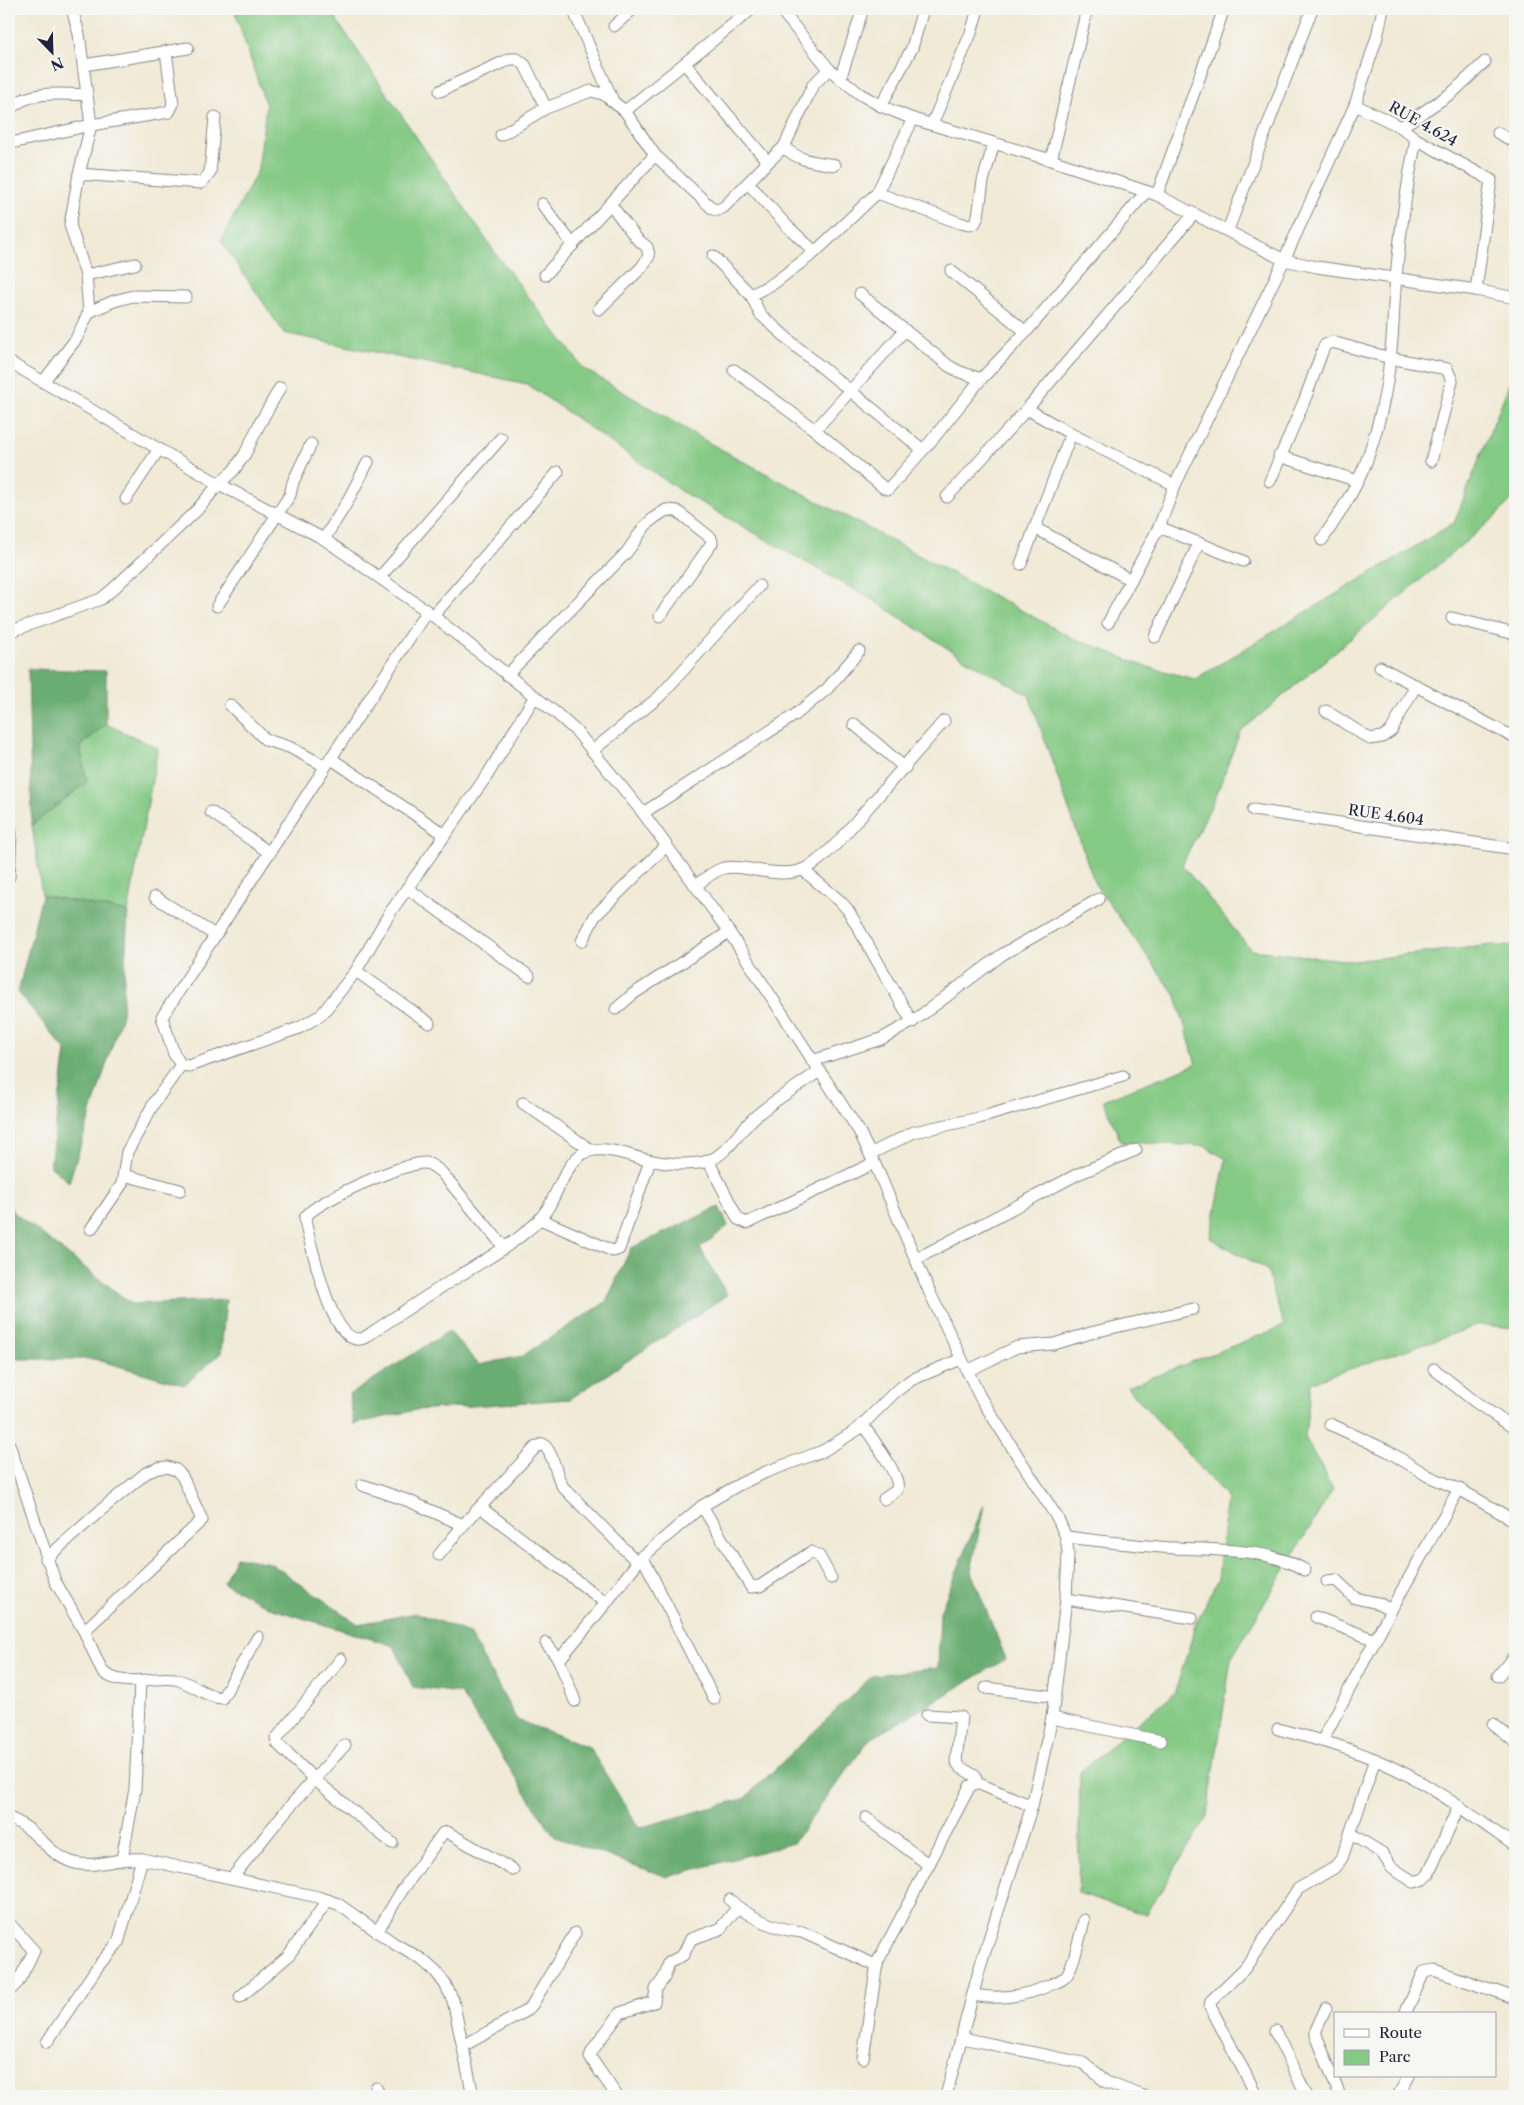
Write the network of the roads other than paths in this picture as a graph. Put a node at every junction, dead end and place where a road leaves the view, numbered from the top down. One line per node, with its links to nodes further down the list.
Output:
1 (72, 9): 18 (street)
2 (573, 9): 23 (street)
3 (633, 9): 13 (street)
4 (752, 9): 17 (street)
5 (780, 9): 19 (street)
6 (863, 9): 20 (street)
7 (923, 9): 25 (street)
8 (978, 9): 31 (street)
9 (1087, 9): 42 (street)
10 (1224, 9): 48 (street)
11 (1312, 9): 52 (street)
12 (1383, 9): 24 (street)
13 (614, 26)
14 (188, 48): 15 (street)
15 (166, 52): 18 (street); 32 (street)
16 (1485, 62): 33 (street)
17 (685, 64): 28 (street); 43 (street)
18 (84, 65): 22 (street)
19 (829, 69): 20 (street); 40 (street)
20 (840, 79): 25 (street)
21 (440, 91): 26 (street)
22 (87, 95): 27 (street); 32 (street)
23 (613, 101): 26 (street); 28 (street)
24 (1355, 105): 33 (street, RUE 4.624); 56 (street)
25 (881, 106): 30 (street)
26 (546, 108): 35 (street)
27 (9, 111)
28 (624, 111): 41 (street)
29 (215, 116): 45 (street)
30 (913, 119): 31 (street); 47 (street)
31 (932, 124): 39 (street)
32 (91, 125): 37 (street); 45 (street)
33 (1401, 127): 36 (street, RUE 4.624)
34 (1498, 133): 38 (street)
35 (501, 135)
36 (1416, 139): 61 (street); 62 (street, RUE 4.624)
37 (9, 141)
38 (1515, 142)
39 (994, 143): 42 (street); 47 (street)
40 (784, 147): 43 (street); 44 (street)
41 (655, 155): 46 (street); 50 (street)
42 (1051, 160): 48 (street)
43 (768, 162): 46 (street)
44 (835, 165)
45 (79, 174): 59 (street)
46 (748, 183): 54 (street)
47 (876, 192): 54 (street)
48 (1151, 194): 51 (street); 70 (street)
49 (542, 204): 53 (street)
50 (610, 205): 53 (street); 67 (street)
51 (1194, 214): 52 (street); 78 (street)
52 (1228, 230): 56 (street)
53 (574, 245): 60 (street)
54 (815, 252): 64 (street)
55 (713, 256): 64 (street)
56 (1284, 260): 61 (street); 92 (street)
57 (135, 264): 59 (street)
58 (951, 271): 70 (street)
59 (86, 275): 68 (street)
60 (545, 275)
61 (1395, 279): 62 (street); 71 (street)
62 (1476, 290): 66 (street)
63 (860, 294): 69 (street)
64 (751, 295): 77 (street)
65 (186, 297): 68 (street)
66 (1515, 298)
67 (599, 309)
68 (89, 312): 75 (street)
69 (905, 330): 74 (street); 77 (street)
70 (1026, 332): 74 (street)
71 (1390, 358): 85 (street); 86 (street); 90 (street)
72 (9, 362): 75 (street)
73 (734, 370): 79 (street)
74 (981, 379): 84 (street)
75 (43, 382): 83 (street)
76 (280, 388): 91 (street)
77 (851, 392): 79 (street); 84 (street)
78 (1027, 409): 80 (street); 93 (street)
79 (815, 430): 84 (street)
80 (1071, 434): 92 (street); 97 (street)
81 (501, 438): 103 (street)
82 (311, 444): 95 (street)
83 (159, 449): 91 (street); 94 (street)
84 (923, 450)
85 (1279, 456): 89 (street); 90 (street)
86 (1431, 461)
87 (368, 462): 98 (street)
88 (558, 472): 107 (street)
89 (1270, 481)
90 (1358, 481): 99 (street)
91 (219, 484): 95 (street); 111 (street)
92 (1175, 485): 96 (street)
93 (947, 497)
94 (126, 499)
95 (276, 515): 98 (street); 106 (street)
96 (1159, 527): 100 (street); 104 (street)
97 (1035, 528): 102 (street); 104 (street)
98 (324, 539): 103 (street)
99 (1322, 540)
100 (1199, 543): 101 (street); 113 (street)
101 (1243, 561)
102 (1021, 564)
103 (380, 576): 107 (street)
104 (1131, 580): 110 (street)
105 (758, 586): 124 (street)
106 (217, 606)
107 (430, 614): 116 (street); 125 (street)
108 (660, 616): 116 (street)
109 (1452, 618): 112 (street)
110 (1108, 622)
111 (9, 632)
112 (1515, 634)
113 (1155, 637)
114 (859, 651): 129 (street)
115 (1380, 667): 117 (street)
116 (508, 675): 118 (street)
117 (1416, 686): 120 (street); 123 (street)
118 (535, 696): 124 (street); 131 (street)
119 (230, 705): 125 (street)
120 (1326, 711)
121 (944, 721): 126 (street)
122 (854, 724): 126 (street)
123 (1515, 738)
124 (592, 751): 129 (street)
125 (327, 762): 131 (street); 134 (street)
126 (905, 768): 135 (street)
127 (1252, 810): 133 (street, RUE 4.604)
128 (211, 812): 134 (street)
129 (643, 813): 132 (street)
130 (9, 823): 136 (street)
131 (444, 834): 138 (street)
132 (666, 846): 137 (street); 143 (street)
133 (1515, 849)
134 (270, 852): 142 (street)
135 (803, 870): 137 (street); 148 (street)
136 (9, 877)
137 (695, 886): 141 (street)
138 (407, 888): 144 (street); 145 (street)
139 (155, 897): 142 (street)
140 (1099, 899): 148 (street)
141 (729, 932): 146 (street); 149 (street)
142 (216, 935): 150 (street)
143 (582, 941)
144 (356, 972): 147 (street); 150 (street)
145 (528, 976)
146 (616, 1009)
147 (429, 1022)
148 (912, 1022): 149 (street)
149 (812, 1061): 151 (street)
150 (181, 1065): 159 (street)
151 (819, 1071): 156 (street); 157 (street)
152 (1123, 1076): 156 (street)
153 (523, 1103): 154 (street)
154 (591, 1150): 158 (street); 161 (street)
155 (1136, 1150): 164 (street)
156 (872, 1158): 157 (street); 164 (street)
157 (708, 1160): 158 (street)
158 (650, 1161): 161 (street)
159 (124, 1175): 160 (street); 162 (street)
160 (180, 1190)
161 (540, 1219): 163 (street)
162 (90, 1229)
163 (504, 1247): 163 (street)
164 (916, 1259): 166 (street)
165 (1193, 1309): 168 (street)
166 (961, 1359): 168 (street); 170 (street)
167 (1434, 1369): 171 (street)
168 (967, 1371): 180 (street)
169 (1330, 1424): 174 (street)
170 (862, 1425): 175 (street); 176 (street)
171 (1515, 1429)
172 (9, 1444): 182 (street)
173 (362, 1485): 179 (street)
174 (1459, 1489): 178 (street); 189 (street)
175 (884, 1499)
176 (702, 1506): 183 (street); 185 (street)
177 (480, 1507): 179 (street); 183 (street); 188 (street)
178 (1515, 1521)
179 (463, 1525): 181 (street)
180 (1066, 1537): 184 (street); 187 (street)
181 (438, 1555)
182 (46, 1559): 192 (street); 192 (street)
183 (640, 1559): 188 (street); 203 (street)
184 (1305, 1570)
185 (831, 1578)
186 (1327, 1581): 189 (street)
187 (1066, 1600): 190 (street); 202 (street)
188 (606, 1604): 198 (street)
189 (1391, 1610): 194 (street)
190 (1192, 1618)
191 (1316, 1618): 194 (street)
192 (84, 1631): 200 (street)
193 (258, 1636): 200 (street)
194 (1375, 1640): 210 (street)
195 (546, 1643): 198 (street)
196 (1515, 1655): 199 (street)
197 (341, 1659): 214 (street)
198 (560, 1660): 204 (street)
199 (1498, 1676)
200 (140, 1682): 223 (street)
201 (986, 1688): 202 (street)
202 (1055, 1698): 206 (street)
203 (714, 1699)
204 (575, 1702)
205 (927, 1715): 215 (street)
206 (1052, 1718): 209 (street); 216 (street)
207 (1493, 1724): 211 (street)
208 (1278, 1729): 210 (street)
209 (1161, 1741)
210 (1322, 1741): 213 (street)
211 (1515, 1742)
212 (344, 1744): 214 (street)
213 (1375, 1759): 217 (street); 220 (street)
214 (314, 1779): 221 (street); 227 (street)
215 (976, 1783): 216 (street); 225 (street)
216 (1032, 1806): 235 (street)
217 (1460, 1806): 220 (street); 222 (street)
218 (9, 1818): 223 (street)
219 (866, 1818): 225 (street)
220 (1351, 1834): 250 (street)
221 (392, 1842)
222 (1515, 1846)
223 (122, 1858): 224 (street)
224 (142, 1859): 227 (street); 242 (street)
225 (929, 1865): 233 (street)
226 (513, 1870): 231 (street)
227 (232, 1878): 228 (street)
228 (328, 1900): 231 (street); 236 (street)
229 (1084, 1920): 235 (street)
230 (9, 1923): 234 (street)
231 (377, 1932): 243 (street)
232 (576, 1933): 243 (street)
233 (877, 1966): 244 (street); 247 (street)
234 (9, 1990)
235 (973, 1995): 241 (street)
236 (240, 1997)
237 (1515, 1998): 239 (street)
238 (1326, 2008): 252 (street)
239 (1407, 2012)
240 (1275, 2031): 251 (street)
241 (962, 2038): 248 (street); 249 (street)
242 (47, 2042)
243 (463, 2046): 246 (street)
244 (863, 2058)
245 (1408, 2078): 253 (street)
246 (473, 2096)
247 (617, 2096)
248 (946, 2096)
249 (1143, 2096)
250 (1257, 2096)
251 (1307, 2096)
252 (1340, 2096)
253 (1398, 2096)

